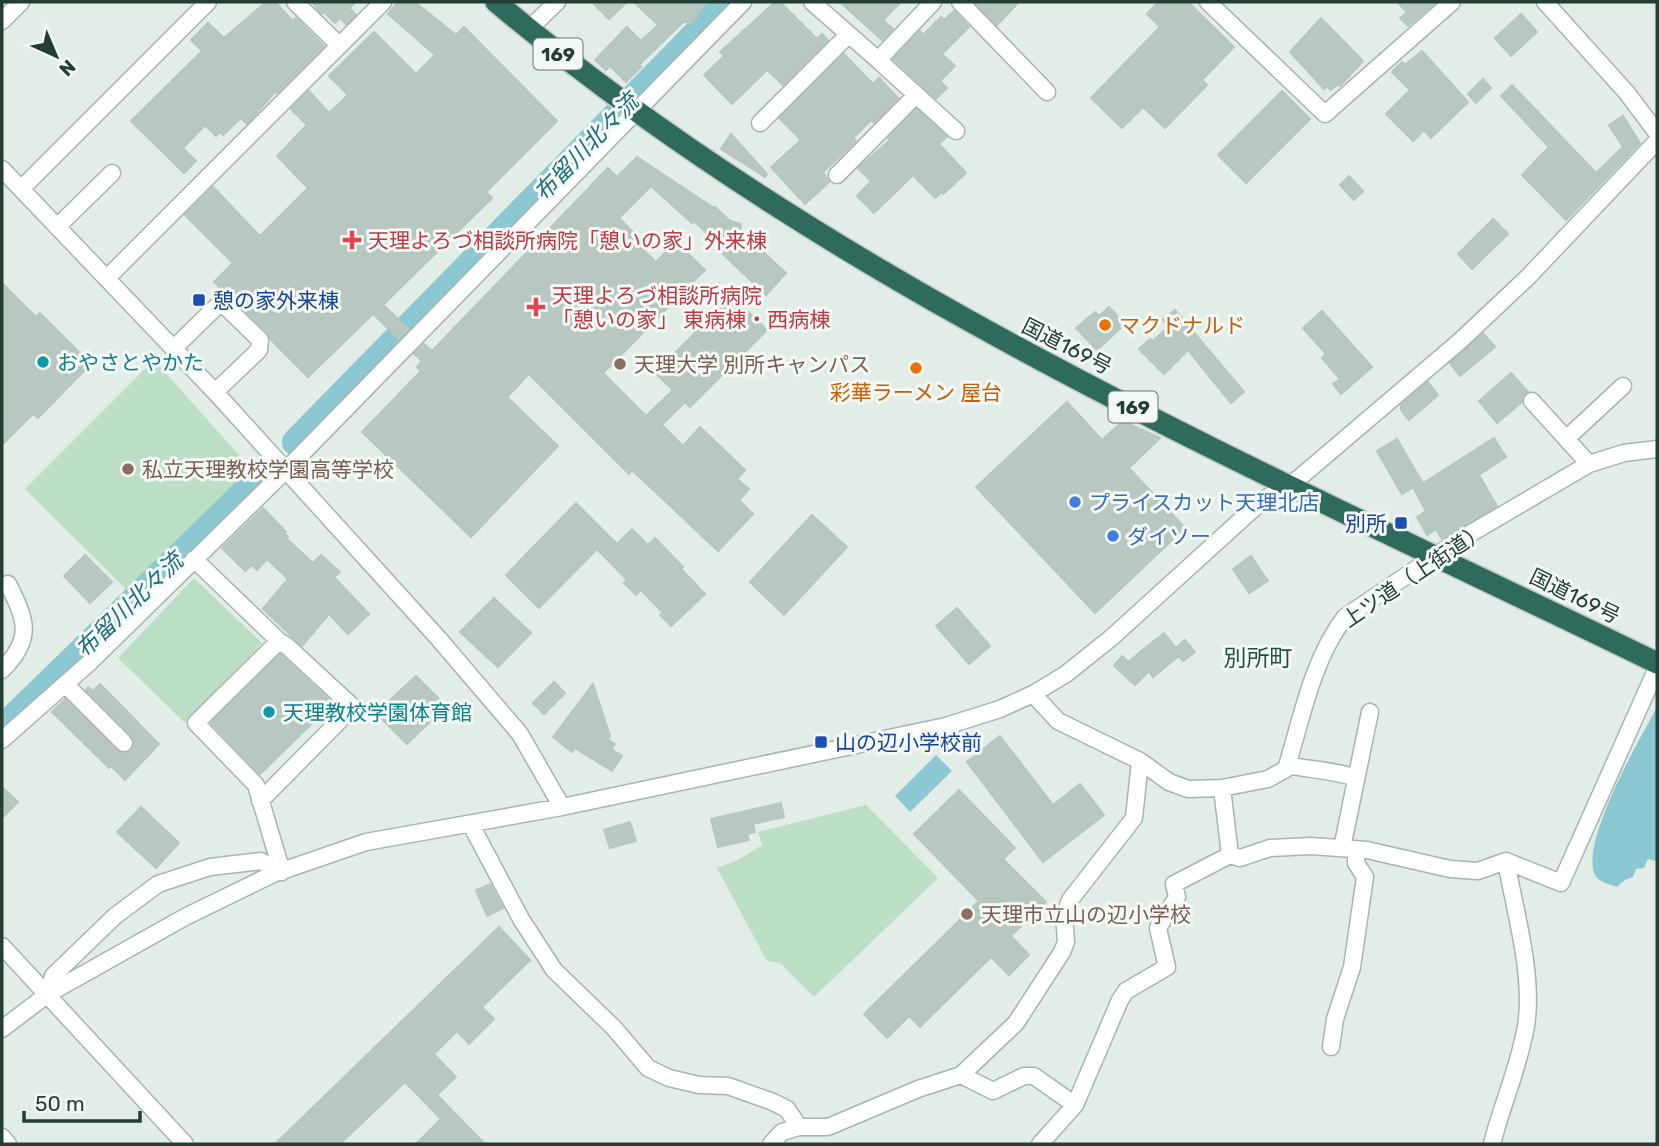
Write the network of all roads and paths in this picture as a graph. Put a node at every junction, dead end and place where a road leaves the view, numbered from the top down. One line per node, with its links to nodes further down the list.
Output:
1 (21, 2): 14 (street)
2 (208, 2): 29 (street)
3 (295, 2): 17 (street)
4 (383, 2): 17 (street)
5 (496, 2): 15 (highway, 国道169号 / 169)
6 (557, 2): 15 (street)
7 (743, 2): 21 (street)
8 (812, 2): 16 (street)
9 (933, 2): 18 (street)
10 (960, 2): 19 (street)
11 (1208, 2): 12 (street)
12 (1452, 2)
13 (1545, 2): 24 (street)
14 (2, 21)
15 (529, 29): 21 (highway, 国道169号 / 169)
16 (848, 35): 18 (street); 22 (street)
17 (339, 45): 31 (street)
18 (878, 60): 20 (street)
19 (1047, 92)
20 (916, 95): 23 (street); 28 (street)
21 (631, 107): 39 (street); 40 (highway, 国道169号 / 169)
22 (760, 123)
23 (956, 131)
24 (1657, 133)
25 (1657, 141): 40 (street)
26 (2, 169): 29 (street)
27 (112, 173): 30 (street)
28 (837, 175)
29 (22, 188): 30 (street)
30 (58, 226): 31 (street)
31 (107, 278): 32 (street)
32 (174, 348): 34 (street); 34 (street)
33 (1622, 386): 36 (street)
34 (215, 392): 39 (street)
35 (1532, 401): 36 (street)
36 (1567, 438): 38 (street)
37 (1657, 449): 38 (street, 上ツ道（上街道）)
38 (1589, 464): 41 (street, 上ツ道（上街道）)
39 (282, 468): 42 (street); 58 (street)
40 (1289, 484): 41 (highway, 国道169号 / 169); 49 (street)
41 (1436, 555): 45 (highway, 国道169号 / 169); 54 (street, 上ツ道（上街道）)
42 (194, 559): 44 (street); 48 (street)
43 (8, 584): 47 (street)
44 (279, 641): 57 (street); 57 (street)
45 (1657, 663)
46 (1657, 668): 62 (street)
47 (2, 670)
48 (65, 684): 51 (street); 52 (street)
49 (1033, 694): 53 (street); 58 (street)
50 (1370, 712): 55 (street)
51 (2, 740)
52 (124, 743)
53 (1140, 761): 56 (street); 68 (street)
54 (1287, 765): 55 (street); 56 (street)
55 (1356, 778): 60 (street)
56 (1222, 788): 61 (street)
57 (260, 801): 63 (street)
58 (562, 807): 59 (street)
59 (471, 825): 63 (street); 70 (street)
60 (1349, 848): 61 (street); 62 (street); 67 (street)
61 (1230, 855): 69 (street)
62 (1506, 862): 76 (street)
63 (282, 872): 65 (street); 65 (street)
64 (2, 946): 65 (street)
65 (48, 994): 66 (street); 73 (street)
66 (2, 1029)
67 (1332, 1047)
68 (961, 1075): 69 (street); 70 (street)
69 (1075, 1105): 75 (street)
70 (799, 1126): 74 (street)
71 (2, 1137): 72 (street)
72 (8, 1144)
73 (185, 1144)
74 (771, 1144)
75 (1040, 1144)
76 (1492, 1144)

